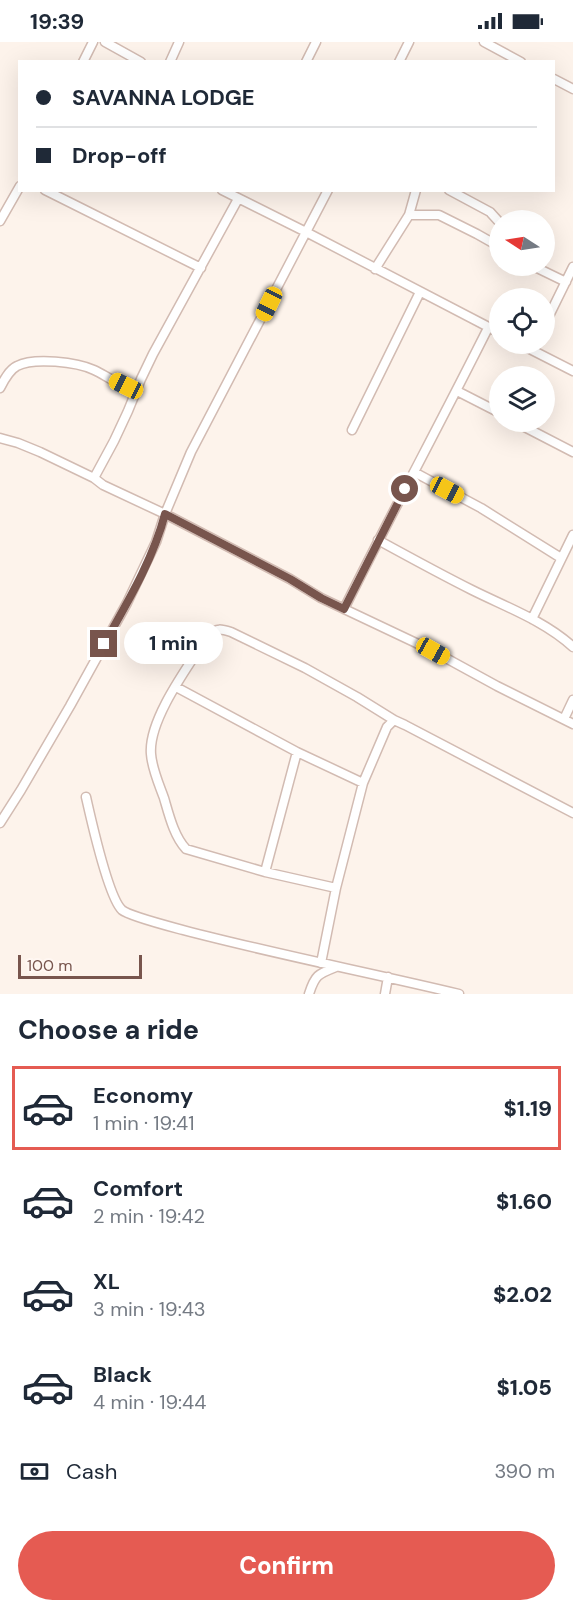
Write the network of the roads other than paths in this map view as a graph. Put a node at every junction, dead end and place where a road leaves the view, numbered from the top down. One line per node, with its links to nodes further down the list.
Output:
1 (93, 42): 8 (street)
2 (105, 42): 9 (street)
3 (179, 42): 10 (street)
4 (316, 42): 11 (street)
5 (409, 42): 12 (street)
6 (484, 42): 7 (street)
7 (496, 45): 13 (street)
8 (84, 60)
9 (137, 60)
10 (171, 60)
11 (307, 60)
12 (400, 60)
13 (518, 60)
14 (555, 80): 15 (street)
15 (573, 89)
16 (18, 190): 25 (street)
17 (49, 192): 29 (street)
18 (226, 192): 22 (street)
19 (327, 192): 26 (street)
20 (416, 192): 24 (street)
21 (453, 192): 23 (street)
22 (238, 199): 26 (street); 29 (street)
23 (489, 211)
24 (409, 215): 27 (street); 30 (street)
25 (0, 221)
26 (306, 232): 30 (street); 48 (street)
27 (489, 241)
28 (573, 267): 32 (street)
29 (201, 268): 39 (street)
30 (375, 269): 33 (street)
31 (554, 276): 32 (street)
32 (566, 282): 34 (street)
33 (420, 292): 35 (street); 42 (street)
34 (555, 304)
35 (488, 328): 40 (street)
36 (546, 354): 37 (street)
37 (573, 370)
38 (0, 388): 39 (street)
39 (137, 388): 47 (street)
40 (457, 391): 41 (street); 46 (street)
41 (489, 407)
42 (352, 430)
43 (534, 432): 45 (street)
44 (0, 438): 47 (street)
45 (573, 452)
46 (414, 472): 50 (street); 51 (street)
47 (94, 478): 48 (street)
48 (165, 514): 52 (street); 64 (street)
49 (573, 535): 51 (street)
50 (378, 540): 52 (street); 53 (street)
51 (561, 558): 53 (street)
52 (344, 609): 57 (street)
53 (532, 619): 54 (street)
54 (573, 647)
55 (176, 687): 58 (street); 60 (street); 65 (street)
56 (573, 700): 57 (street)
57 (564, 719): 59 (street)
58 (394, 720): 61 (street); 63 (street)
59 (573, 724)
60 (297, 752): 61 (street); 65 (street)
61 (363, 783): 66 (street)
62 (86, 797): 67 (street)
63 (573, 813)
64 (0, 823)
65 (265, 872): 66 (street)
66 (336, 888): 67 (street)
67 (321, 963): 68 (street)
68 (338, 966): 69 (street); 70 (street)
69 (388, 977): 71 (street); 72 (street)
70 (309, 994)
71 (385, 994)
72 (459, 994)

